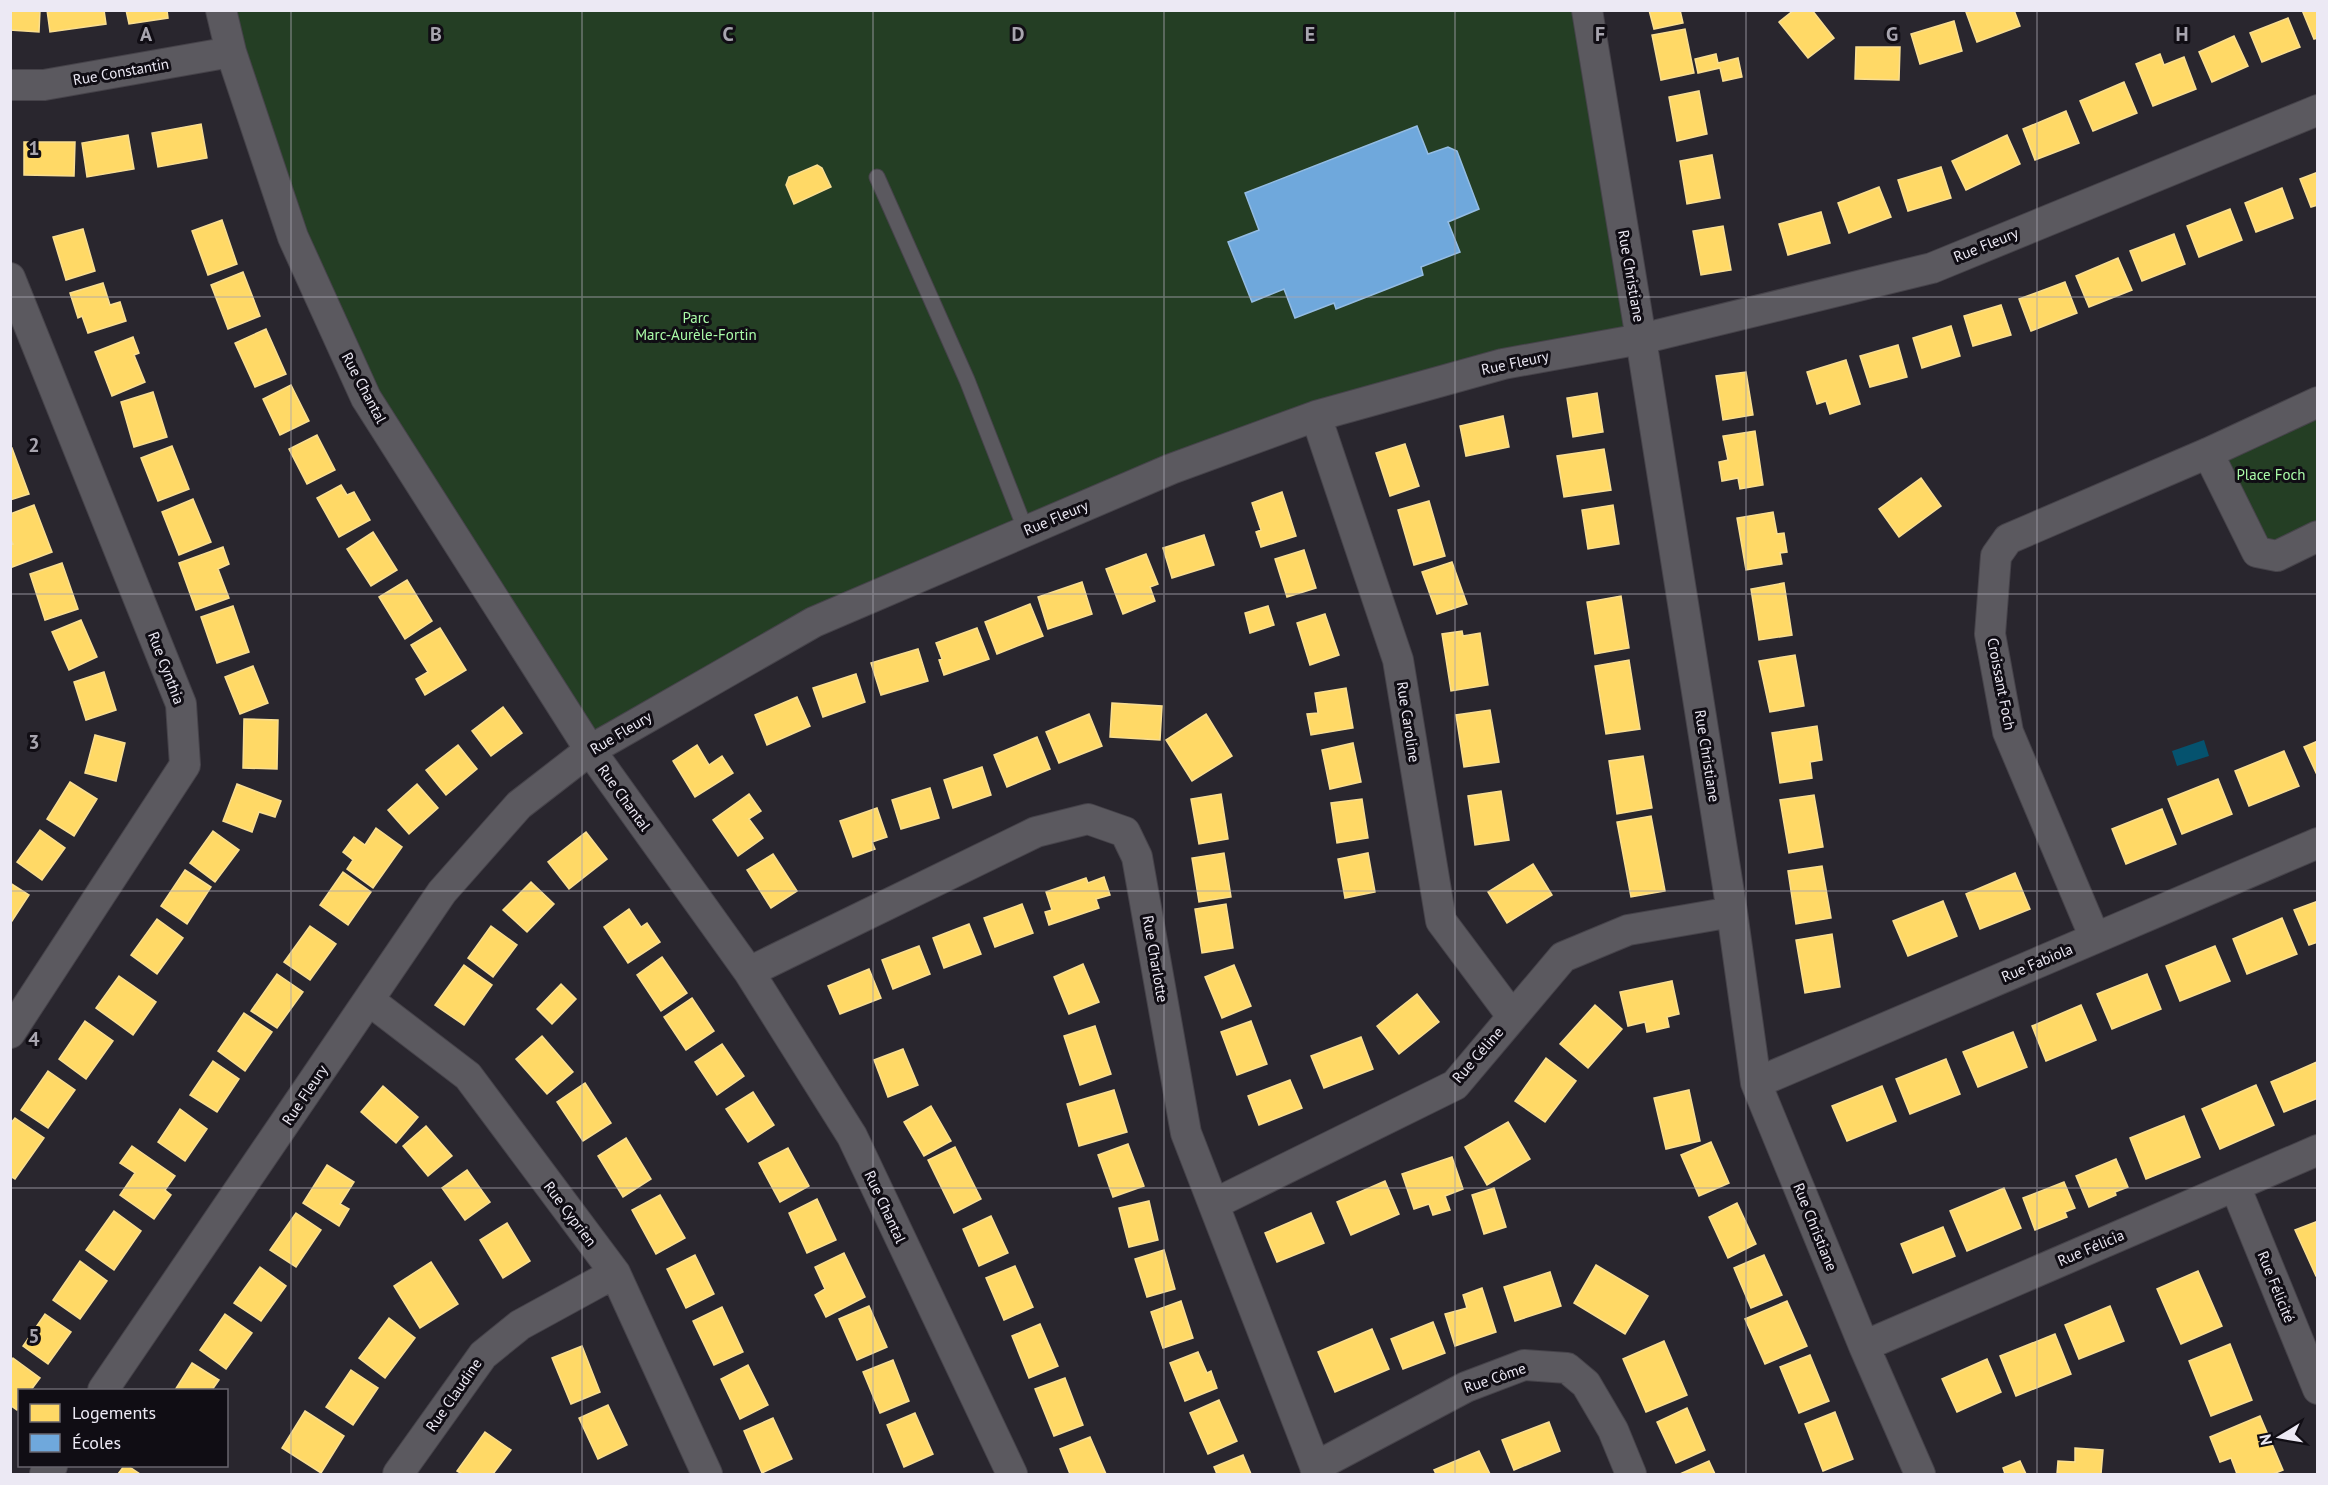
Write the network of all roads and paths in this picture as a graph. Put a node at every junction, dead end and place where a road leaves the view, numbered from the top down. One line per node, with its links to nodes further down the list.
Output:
1 (221, 10): 3 (street, Rue Chantal)
2 (1587, 10): 8 (street, Rue Christiane)
3 (231, 52): 4 (street, Rue Constantin); 14 (street, Rue Chantal)
4 (10, 85)
5 (2318, 110): 8 (street, Rue Fleury)
6 (877, 177): 12 (lane)
7 (10, 278): 21 (street, Rue Cynthia)
8 (1641, 339): 10 (street, Rue Fleury); 16 (street, Rue Christiane)
9 (2318, 402): 11 (street, Croissant Foch)
10 (1316, 416): 12 (street, Rue Fleury); 20 (street, Rue Caroline)
11 (2208, 453): 13 (street); 17 (street, Croissant Foch)
12 (1026, 531): 14 (street, Rue Fleury)
13 (2318, 536)
14 (590, 750): 18 (street, Rue Chantal); 19 (street, Rue Fleury)
15 (2318, 843): 17 (street, Rue Fabiola)
16 (1732, 912): 20 (street, Rue Céline); 22 (street, Rue Christiane)
17 (2095, 938): 22 (street, Rue Fabiola)
18 (749, 972): 25 (street, Rue Charlotte); 33 (street, Rue Chantal)
19 (370, 1001): 26 (street, Rue Cyprien); 28 (street, Rue Fleury)
20 (1512, 1017): 25 (street, Rue Céline)
21 (10, 1033)
22 (1756, 1083): 27 (street, Rue Christiane)
23 (2318, 1150): 24 (street, Rue Félicia)
24 (2235, 1186): 27 (street, Rue Félicia); 29 (street, Rue Félicité)
25 (1214, 1204): 30 (street, Rue Charlotte)
26 (615, 1274): 31 (street, Rue Claudine); 32 (street, Rue Cyprien)
27 (1864, 1346): 35 (street, Rue Christiane)
28 (104, 1389)
29 (2318, 1389)
30 (1317, 1471): 34 (street, Rue Côme)
31 (398, 1474)
32 (707, 1474)
33 (1012, 1474)
34 (1631, 1474)
35 (1920, 1474)

